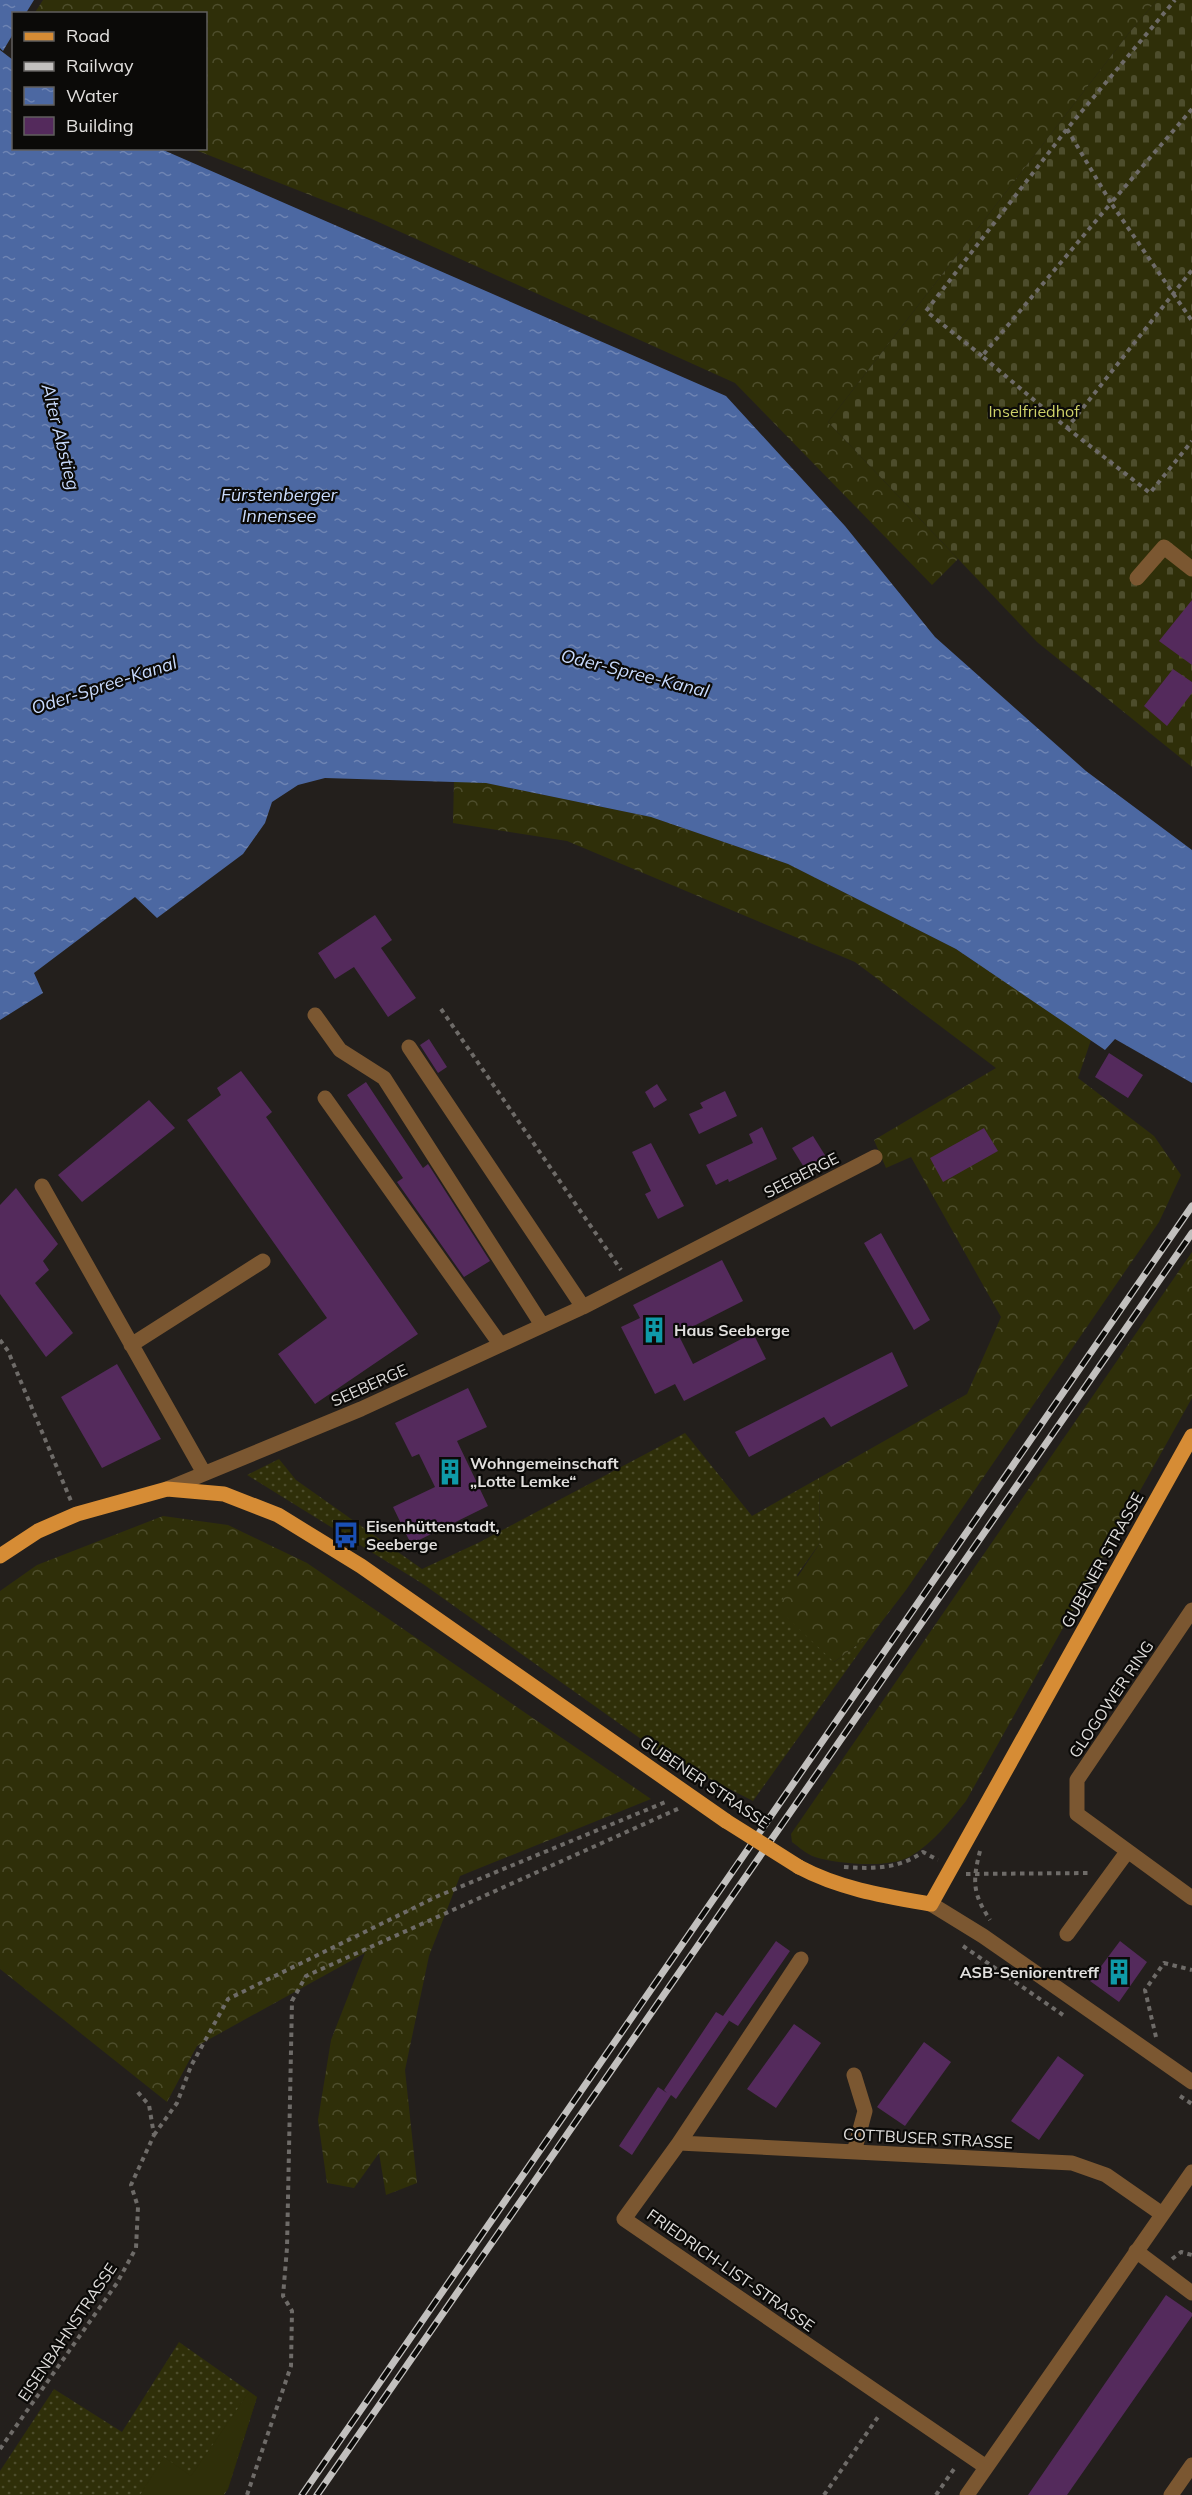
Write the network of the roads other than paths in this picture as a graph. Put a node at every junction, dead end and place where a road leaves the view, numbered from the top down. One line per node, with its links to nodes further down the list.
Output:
1 (1192, 569): 2 (street)
2 (1137, 578)
3 (315, 1015): 10 (street)
4 (409, 1047): 9 (street)
5 (325, 1098): 11 (street)
6 (874, 1157): 9 (street, SEEBERGE)
7 (42, 1186): 12 (street)
8 (263, 1262): 12 (street)
9 (583, 1307): 10 (street, SEEBERGE)
10 (542, 1325): 11 (street, SEEBERGE)
11 (500, 1344): 14 (street, SEEBERGE)
12 (131, 1345): 14 (street)
13 (1192, 1436): 20 (main road, GUBENER STRASSE)
14 (204, 1473): 15 (street, SEEBERGE)
15 (166, 1489): 16 (main road, GUBENER STRASSE); 20 (main road, GUBENER STRASSE, bridge)
16 (0, 1556)
17 (1192, 1610): 18 (street, GLOGOWER RING)
18 (1127, 1852): 19 (street, GLOGOWER RING); 21 (street)
19 (1192, 1898)
20 (931, 1904): 24 (street)
21 (1067, 1934)
22 (801, 1959): 25 (street, FRIEDRICH-LIST-STRASSE)
23 (854, 2074): 26 (street)
24 (1192, 2082)
25 (678, 2143): 26 (street, COTTBUSER STRASSE); 32 (street, FRIEDRICH-LIST-STRASSE)
26 (854, 2152): 28 (street, COTTBUSER STRASSE)
27 (1192, 2172): 28 (street)
28 (1162, 2214): 29 (street)
29 (1136, 2251): 30 (street); 32 (street)
30 (1192, 2293)
31 (1192, 2465): 34 (street)
32 (986, 2467): 33 (street)
33 (967, 2495)
34 (1171, 2495)

